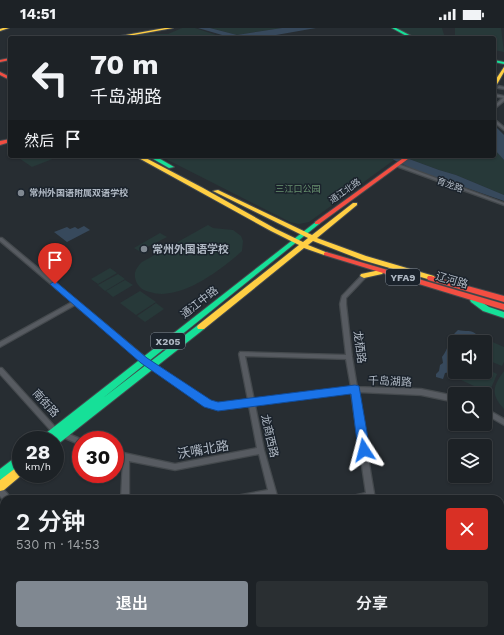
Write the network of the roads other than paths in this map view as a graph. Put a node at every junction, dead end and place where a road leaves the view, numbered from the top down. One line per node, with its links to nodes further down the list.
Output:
1 (7, 28): 4 (main road)
2 (171, 28): 5 (main road)
3 (394, 28): 6 (main road)
4 (0, 30)
5 (124, 36)
6 (409, 36)
7 (504, 68): 9 (main road)
8 (504, 78): 9 (main road)
9 (497, 90): 10 (street)
10 (504, 98): 11 (street)
11 (496, 106)
12 (496, 122): 13 (street)
13 (504, 129)
14 (142, 158): 22 (main road, YFA9)
15 (155, 158): 19 (main road, YFA9)
16 (410, 158): 17 (main road)
17 (400, 166): 18 (street, 育龙路); 19 (main road, 通江北路); 21 (main road, 通江北路)
18 (504, 204)
19 (303, 234): 21 (main road, YFA9); 22 (main road, 通江北路)
20 (0, 238): 30 (street, 千岛湖路)
21 (312, 238): 23 (main road, 通江北路); 27 (main road, 辽河路 / YFA9)
22 (293, 242): 23 (main road, YFA9); 35 (main road, 通江中路 / X205)
23 (303, 246): 24 (main road, 辽河路 / YFA9); 36 (main road, 通江中路 / X205)
24 (358, 264): 25 (main road, 辽河路 / YFA9); 26 (main road)
25 (383, 272): 26 (main road); 27 (main road, 辽河路 / YFA9)
26 (364, 276): 34 (street, 龙栖路)
27 (471, 293): 28 (main road); 29 (main road, 辽河路 / YFA9); 31 (main road, 辽河路 / YFA9); 32 (main road)
28 (504, 294)
29 (504, 299)
30 (76, 302): 33 (street); 35 (street, 千岛湖路)
31 (504, 307)
32 (504, 315)
33 (0, 345)
34 (349, 357): 38 (street, 龙栖路); 40 (street, 龙商西路)
35 (144, 360): 36 (street, 千岛湖路); 44 (main road, 通江中路 / X205)
36 (151, 366): 40 (street, 千岛湖路); 45 (main road, 通江中路 / X205)
37 (0, 370): 43 (street, 南街路)
38 (355, 389): 39 (street, 千岛湖路); 40 (street, 千岛湖路); 54 (street, 龙栖路)
39 (448, 398)
40 (251, 401): 46 (street, 龙商西路)
41 (492, 415): 42 (street)
42 (504, 422)
43 (57, 431)
44 (61, 431)
45 (62, 431)
46 (261, 450): 47 (street, 沃嘴北路); 53 (street, 龙商西路)
47 (126, 457): 52 (street)
48 (12, 465): 49 (main road)
49 (0, 475)
50 (12, 476): 51 (main road)
51 (0, 486)
52 (126, 495)
53 (273, 495)
54 (371, 495)

